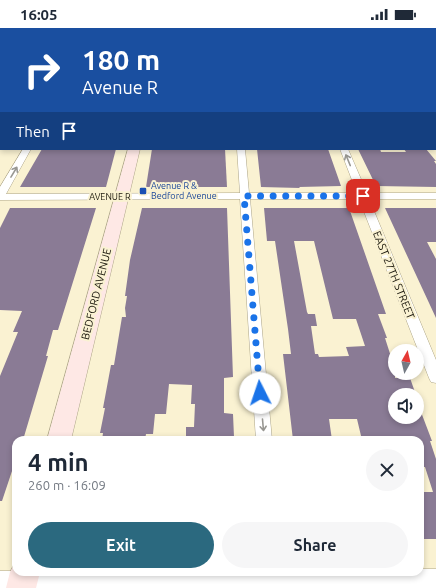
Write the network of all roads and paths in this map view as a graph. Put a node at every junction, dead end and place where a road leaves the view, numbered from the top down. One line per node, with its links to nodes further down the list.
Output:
1 (26, 150): 5 (street, one-way to 1)
2 (134, 150): 9 (main road, BEDFORD AVENUE)
3 (241, 150): 6 (street)
4 (344, 150): 7 (street, EAST 27TH STREET, one-way to 4)
5 (0, 196): 9 (street, AVENUE R)
6 (244, 196): 7 (street, AVENUE R); 9 (street, AVENUE R); 12 (street, one-way to 12)
7 (363, 196): 8 (street, AVENUE R); 10 (street, EAST 27TH STREET)
8 (436, 196)
9 (121, 197): 11 (main road, BEDFORD AVENUE)
10 (436, 378)
11 (60, 436)
12 (264, 436)
13 (436, 579): 15 (street)
14 (17, 580): 15 (street)
15 (275, 580)

